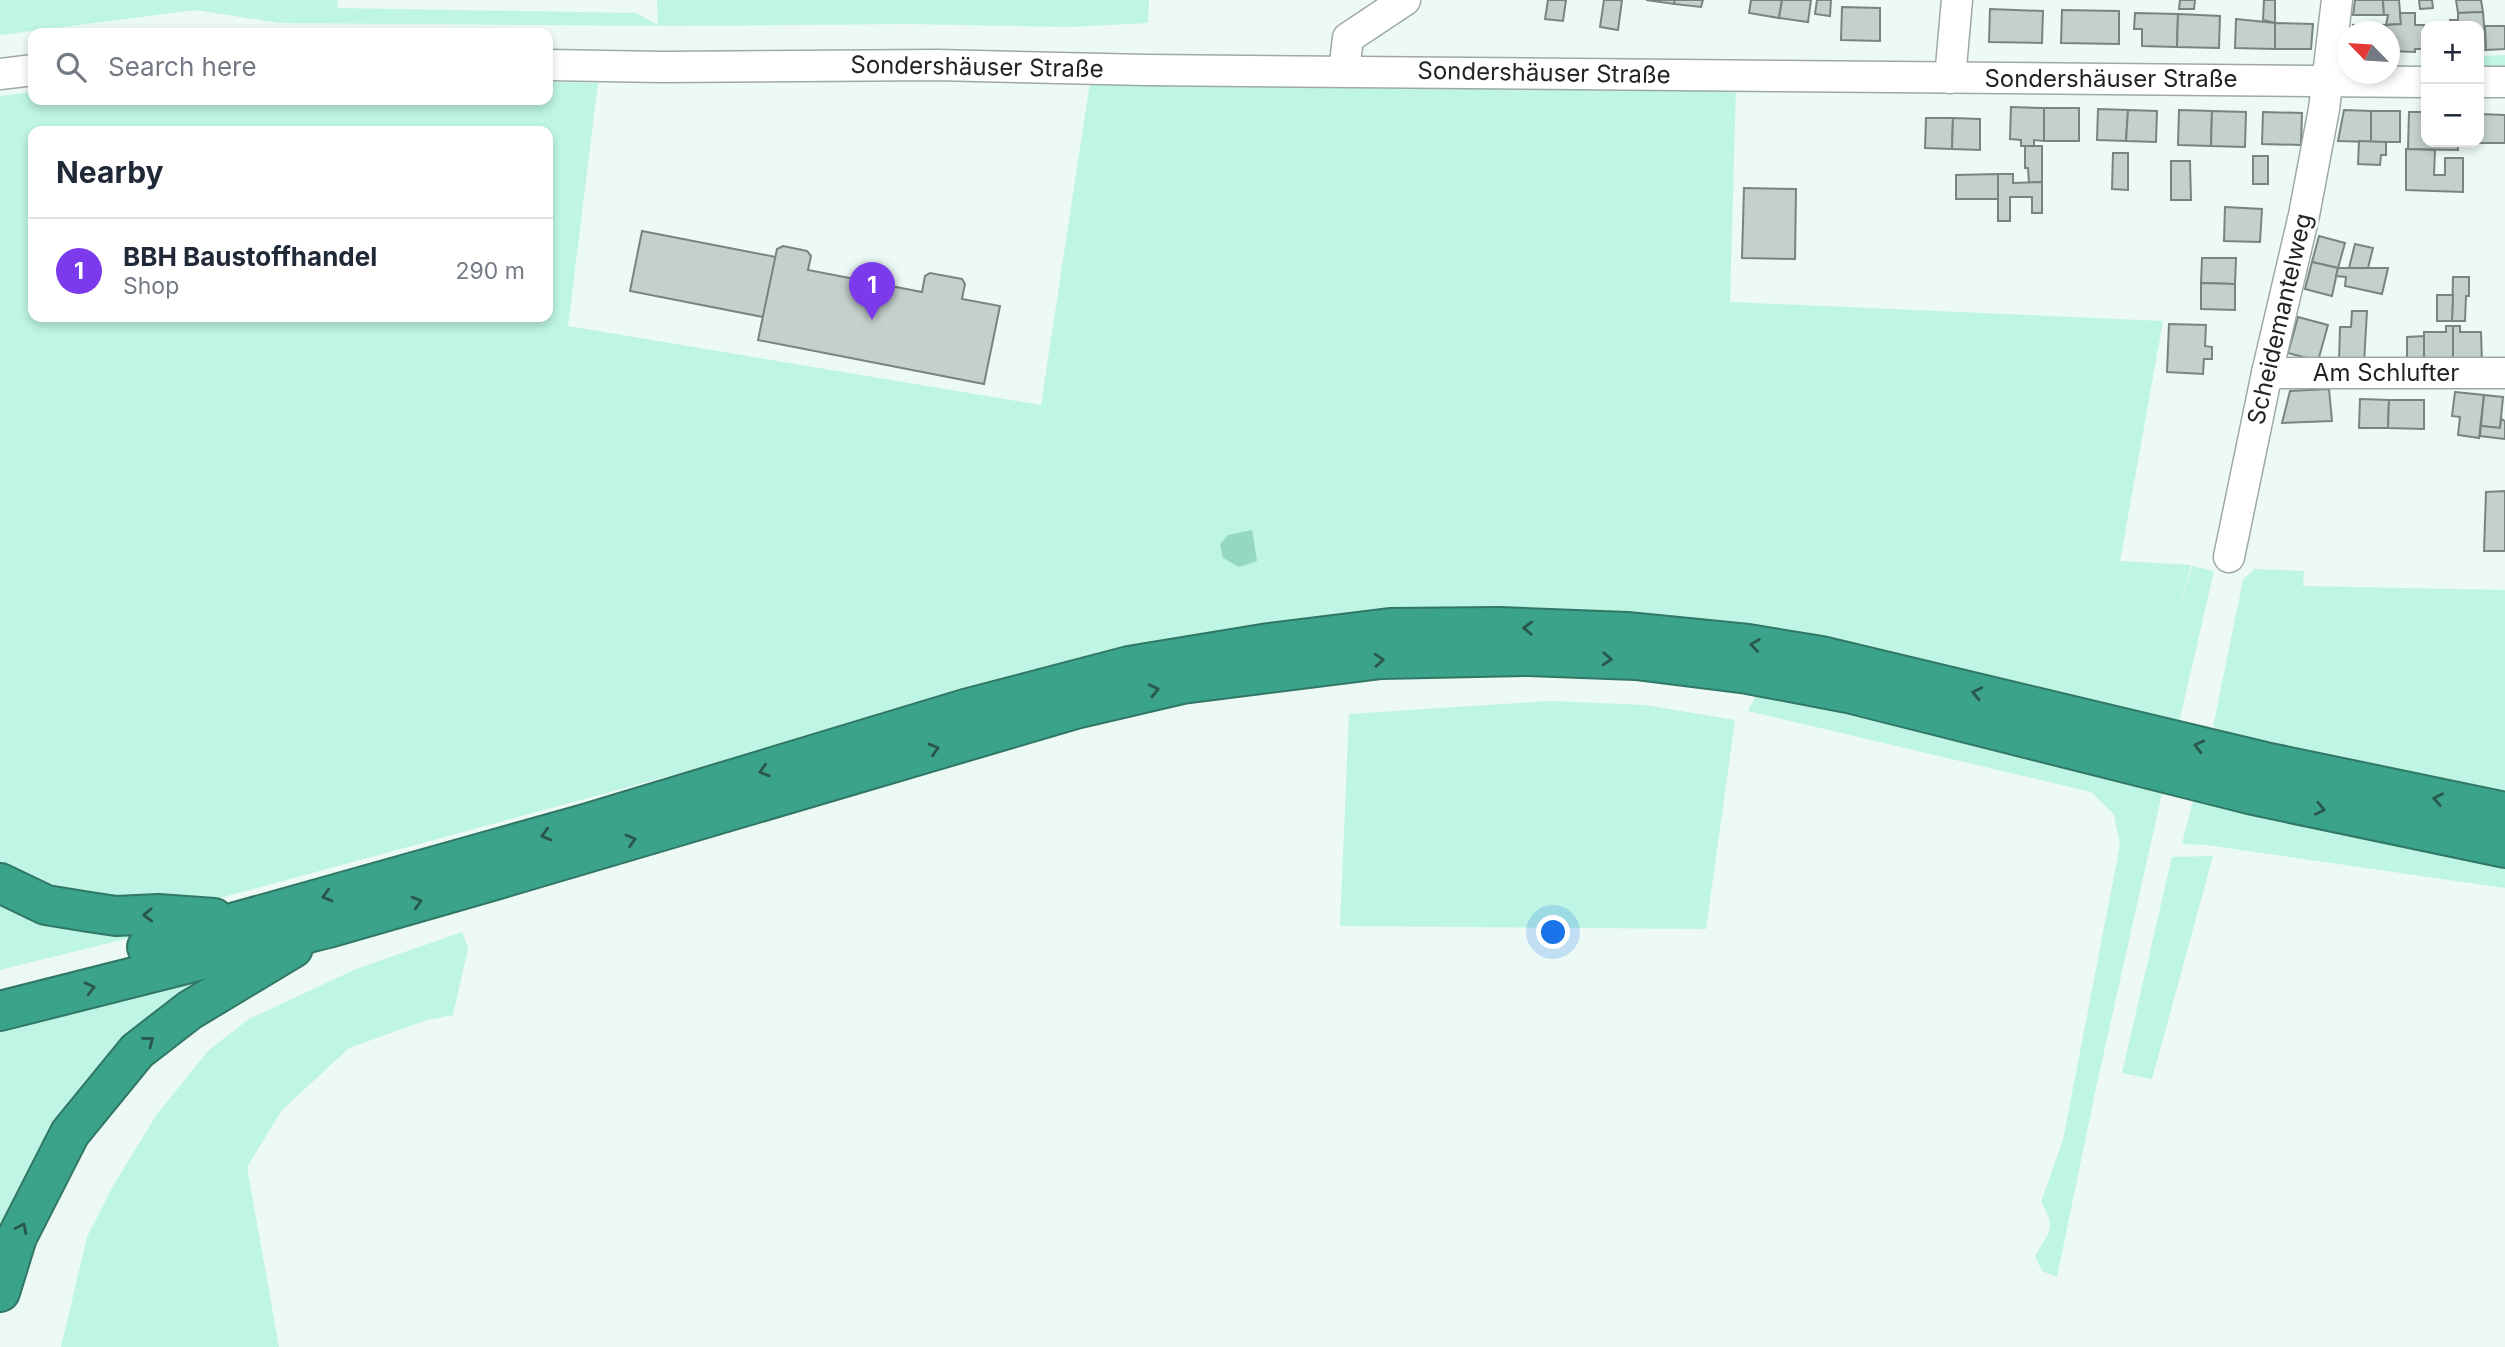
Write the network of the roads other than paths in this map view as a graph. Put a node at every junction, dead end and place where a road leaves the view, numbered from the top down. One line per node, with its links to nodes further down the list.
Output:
1 (1405, 0): 6 (street)
2 (1958, 0): 8 (street)
3 (2337, 0): 9 (street, Scheidemantelweg)
4 (553, 65): 6 (street, Sondershäuser Straße)
5 (28, 71): 7 (street)
6 (1344, 71): 8 (street, Sondershäuser Straße)
7 (0, 74)
8 (1950, 78): 9 (street, Sondershäuser Straße)
9 (2328, 81): 10 (street, Sondershäuser Straße); 13 (street, Scheidemantelweg)
10 (2421, 82)
11 (2484, 82): 12 (street)
12 (2505, 82)
13 (2267, 373): 14 (street, Am Schlufter); 15 (street, Scheidemantelweg)
14 (2505, 373)
15 (2229, 557)
16 (2259, 778): 17 (highway, one-way to 16); 18 (highway, one-way to 18); 20 (highway, one-way to 20); 21 (highway, one-way to 16)
17 (2505, 813)
18 (2505, 848)
19 (0, 883): 20 (highway, one-way to 19)
20 (240, 920): 22 (highway)
21 (328, 928): 23 (highway, one-way to 21); 24 (highway, one-way to 21)
22 (0, 987)
23 (0, 1011)
24 (0, 1292)

